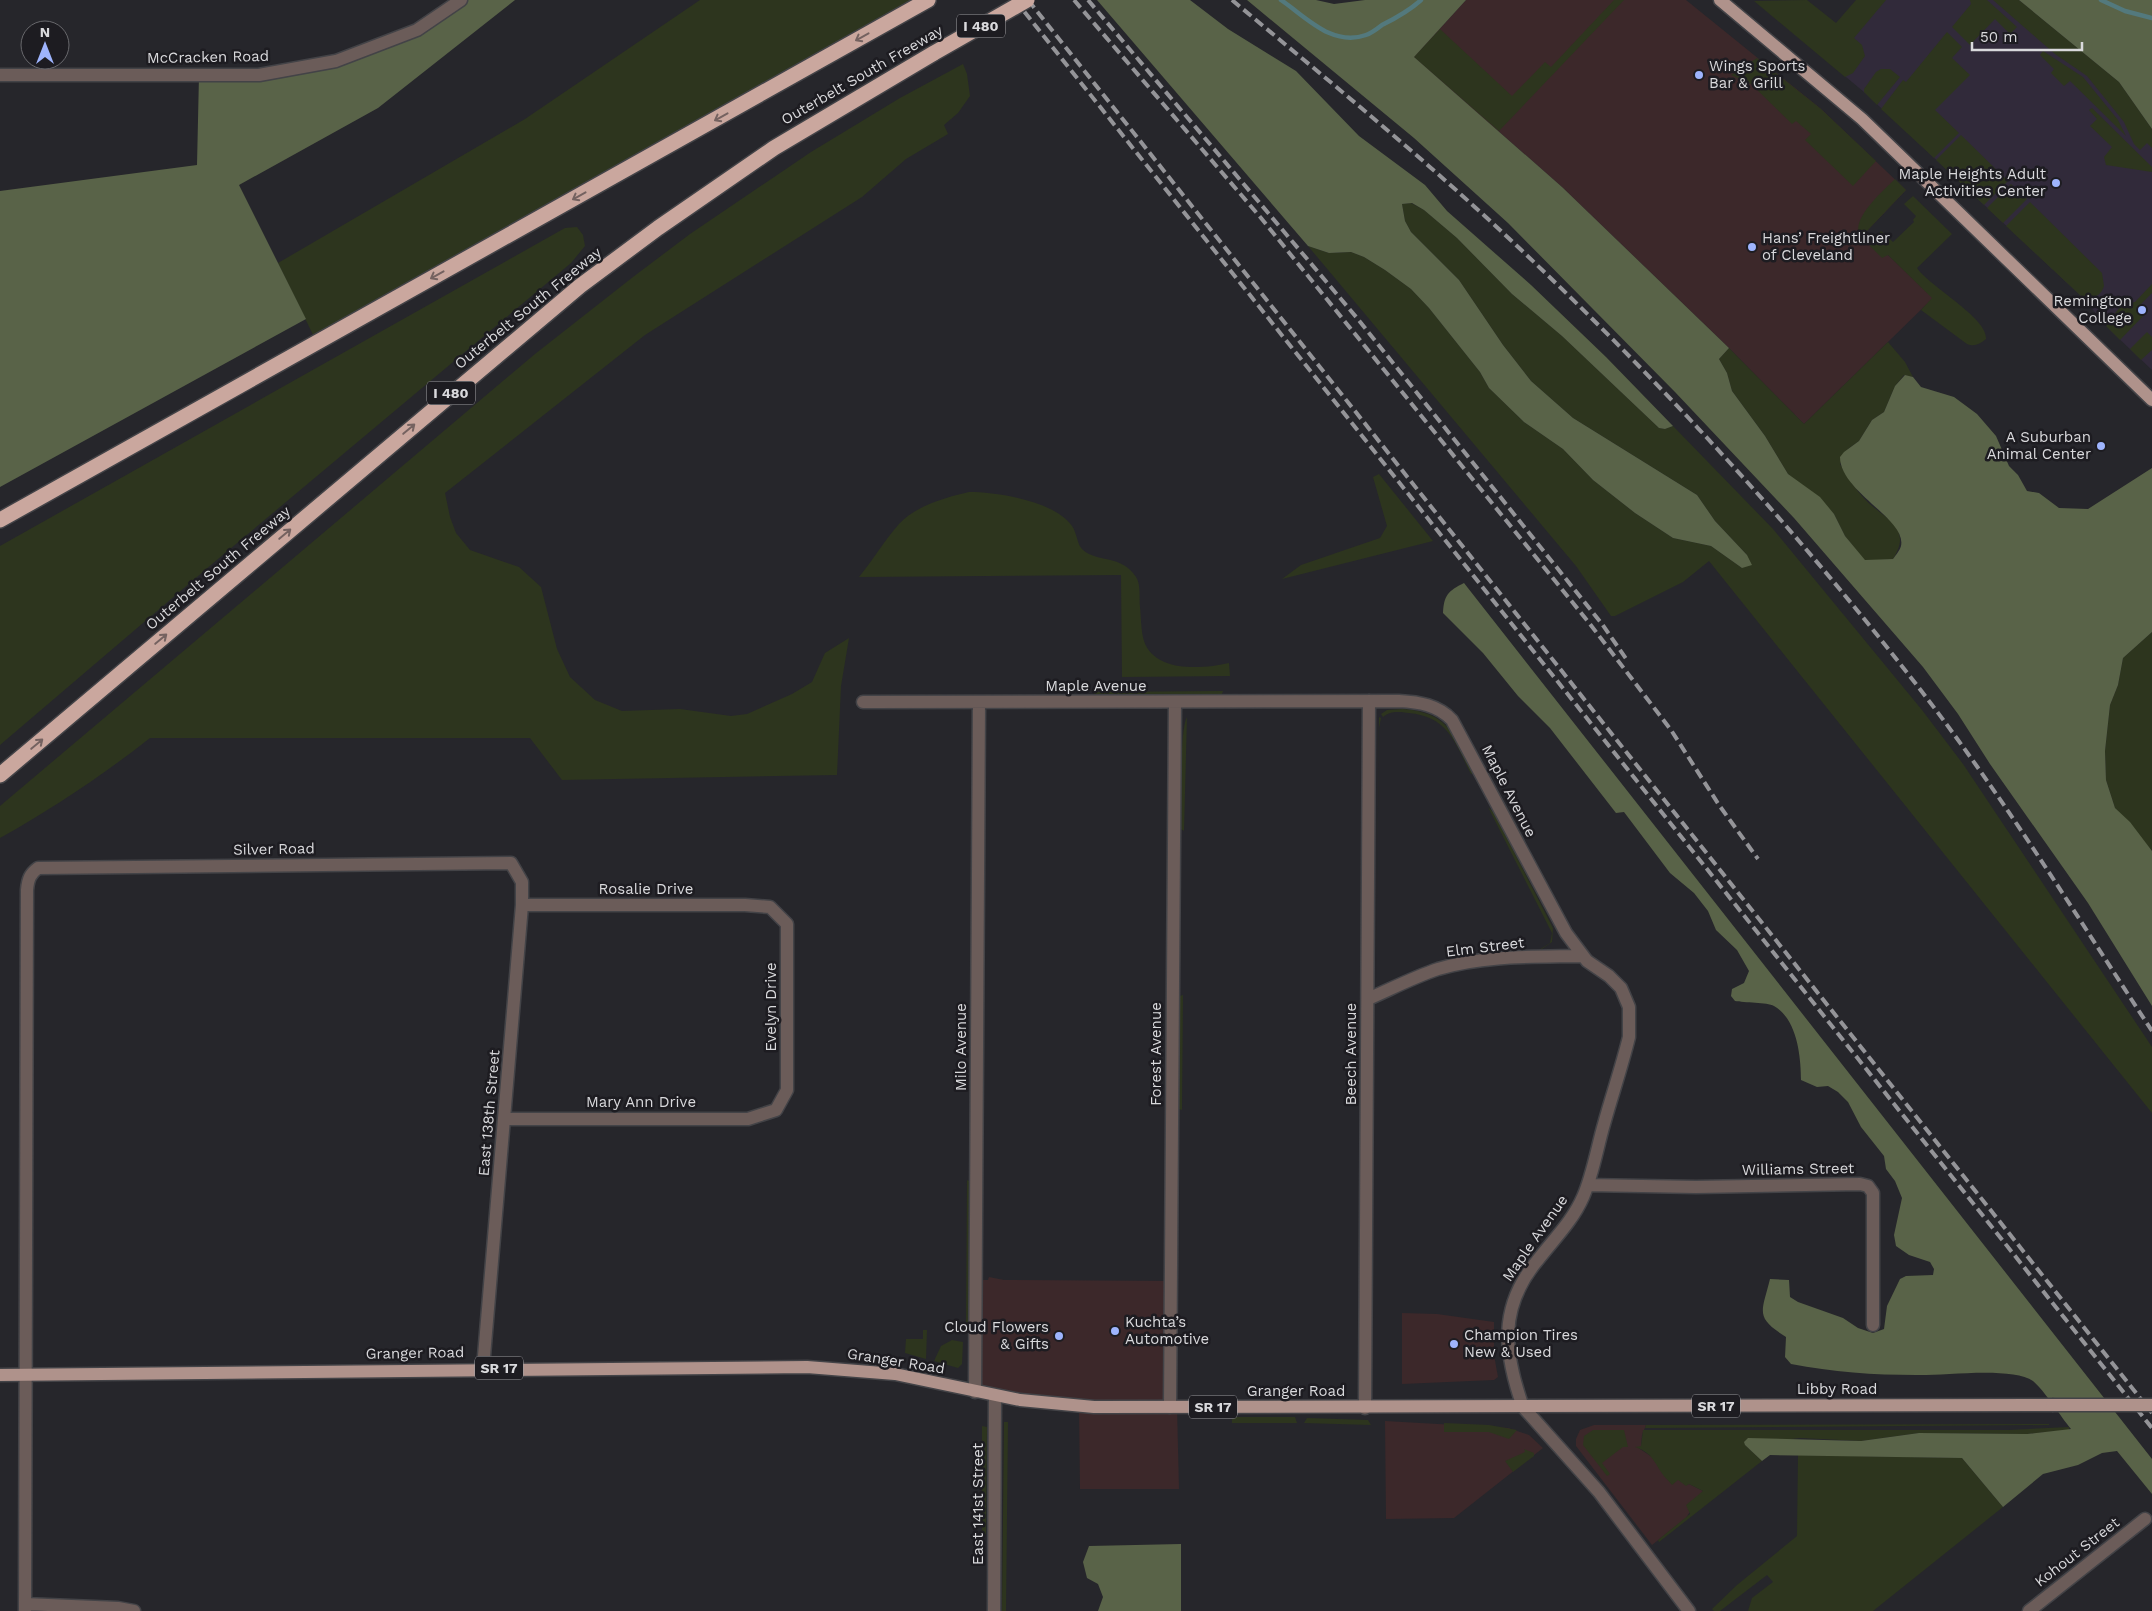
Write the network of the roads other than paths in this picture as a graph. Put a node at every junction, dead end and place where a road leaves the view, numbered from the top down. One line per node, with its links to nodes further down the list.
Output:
1 (460, 0): 5 (street, McCracken Road)
2 (928, 0): 7 (highway, one-way to 7)
3 (1027, 0): 12 (highway, Outerbelt South Freeway / I 480, one-way to 3, bridge)
4 (1720, 0): 6 (main road)
5 (0, 75)
6 (2152, 400)
7 (0, 520)
8 (1369, 701): 11 (street, Maple Avenue); 16 (street, Maple Avenue); 17 (street, Beech Avenue)
9 (863, 702): 10 (street, Maple Avenue)
10 (980, 702): 11 (street, Maple Avenue); 25 (street, Milo Avenue)
11 (1175, 702): 28 (street, Forest Avenue)
12 (0, 775)
13 (511, 863): 14 (street, East 138th Street); 24 (street, Silver Road)
14 (522, 905): 15 (street, Rosalie Drive); 19 (street, East 138th Street)
15 (770, 908): 18 (street, Evelyn Drive)
16 (1583, 956): 17 (street, Elm Street); 20 (street, Maple Avenue)
17 (1368, 999): 30 (street, Beech Avenue)
18 (776, 1110): 19 (street, Mary Ann Drive)
19 (505, 1119): 22 (street, East 138th Street)
20 (1588, 1185): 21 (street, Williams Street); 29 (street, Maple Avenue)
21 (1873, 1325)
22 (483, 1368): 24 (main road, Granger Road / SR 17); 25 (main road, Granger Road / SR 17)
23 (0, 1375): 24 (main road, Granger Road / SR 17)
24 (25, 1375): 32 (street)
25 (975, 1392): 26 (main road, Granger Road / SR 17)
26 (995, 1396): 28 (main road, Granger Road / SR 17); 34 (street, East 141st Street)
27 (2152, 1405): 29 (main road, Libby Road / SR 17, bridge)
28 (1170, 1407): 30 (main road, Granger Road / SR 17)
29 (1523, 1407): 30 (main road, Granger Road / SR 17); 35 (street)
30 (1365, 1408)
31 (2145, 1519): 36 (street, Kohout Street)
32 (25, 1607): 33 (street)
33 (134, 1611)
34 (994, 1611)
35 (1688, 1611)
36 (2029, 1611)

